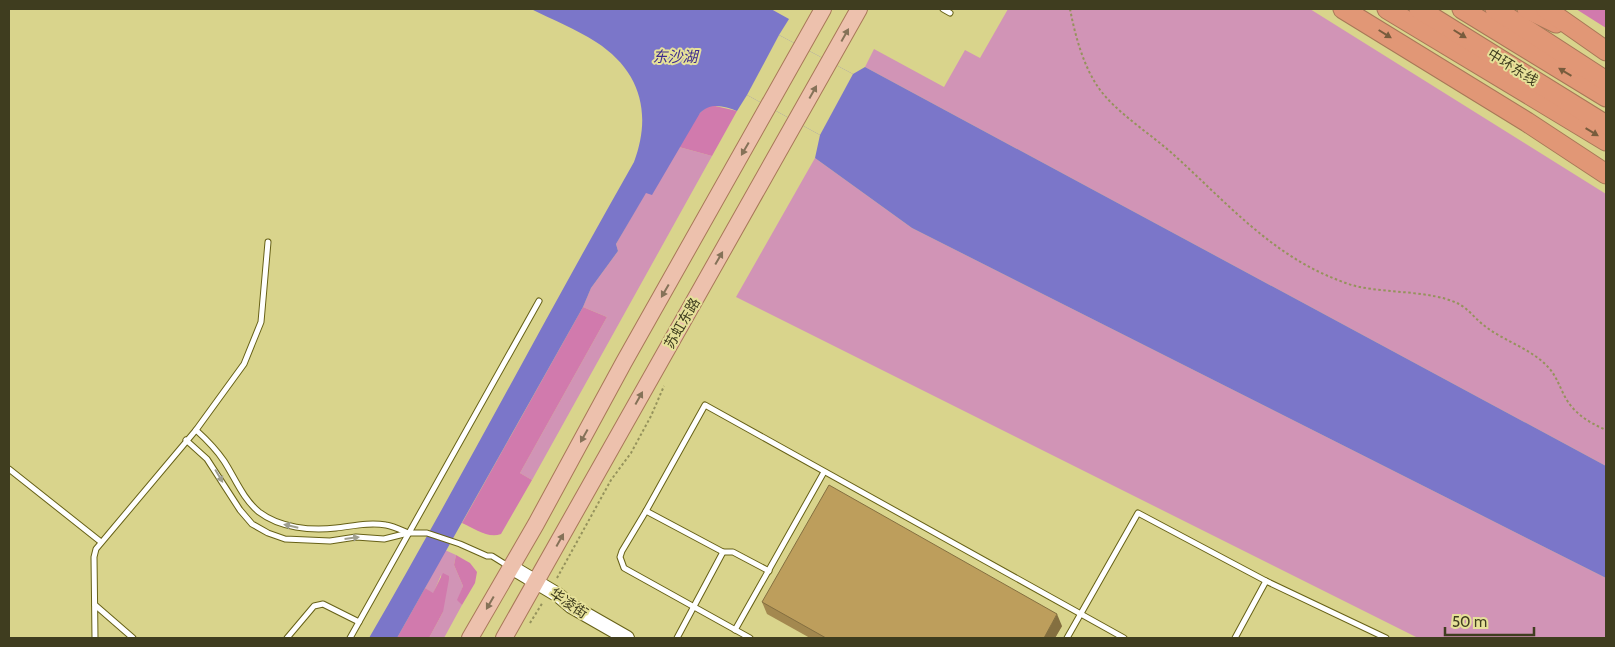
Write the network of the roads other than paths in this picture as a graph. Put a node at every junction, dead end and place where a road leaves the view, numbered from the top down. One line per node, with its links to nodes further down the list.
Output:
1 (823, 9): 31 (main road, one-way to 31)
2 (859, 9): 34 (main road, 苏虹东路, one-way to 2)
3 (944, 9): 11 (lane)
4 (1343, 9): 17 (highway, one-way to 17)
5 (1374, 9): 17 (highway)
6 (1387, 9): 19 (highway, one-way to 19)
7 (1419, 9): 18 (highway, 中环东线, one-way to 18)
8 (1462, 9): 16 (highway, 中环东线, one-way to 8)
9 (1495, 9): 12 (highway)
10 (1546, 9): 13 (highway)
11 (950, 13)
12 (1522, 16): 13 (highway); 15 (highway)
13 (1589, 40): 14 (highway)
14 (1606, 51)
15 (1606, 81)
16 (1606, 97)
17 (1527, 122): 20 (highway)
18 (1606, 125)
19 (1606, 141)
20 (1606, 174)
21 (268, 242): 23 (lane)
22 (539, 300): 28 (lane)
23 (196, 430): 24 (lane); 28 (lane, one-way to 23)
24 (186, 440): 28 (lane, one-way to 28); 29 (lane)
25 (9, 469): 29 (lane)
26 (824, 472): 27 (lane); 32 (lane); 37 (lane)
27 (646, 511): 30 (lane); 36 (lane)
28 (408, 533): 31 (lane); 38 (lane)
29 (100, 542): 35 (lane)
30 (723, 552): 32 (lane); 36 (lane)
31 (511, 567): 34 (street, 华凌街); 44 (main road, one-way to 44)
32 (769, 571): 39 (lane)
33 (1266, 581): 37 (lane); 51 (lane); 52 (lane)
34 (537, 582): 45 (main road, 苏虹东路); 46 (street, 华凌街)
35 (95, 605): 40 (lane); 41 (lane)
36 (694, 607): 39 (lane); 47 (lane)
37 (1081, 614): 49 (lane); 50 (lane)
38 (359, 622): 42 (lane); 43 (lane)
39 (735, 630): 48 (lane)
40 (96, 638)
41 (133, 638)
42 (287, 638)
43 (350, 638)
44 (470, 638)
45 (504, 638)
46 (627, 638)
47 (677, 638)
48 (750, 638)
49 (1067, 638)
50 (1124, 638)
51 (1235, 638)
52 (1386, 638)

